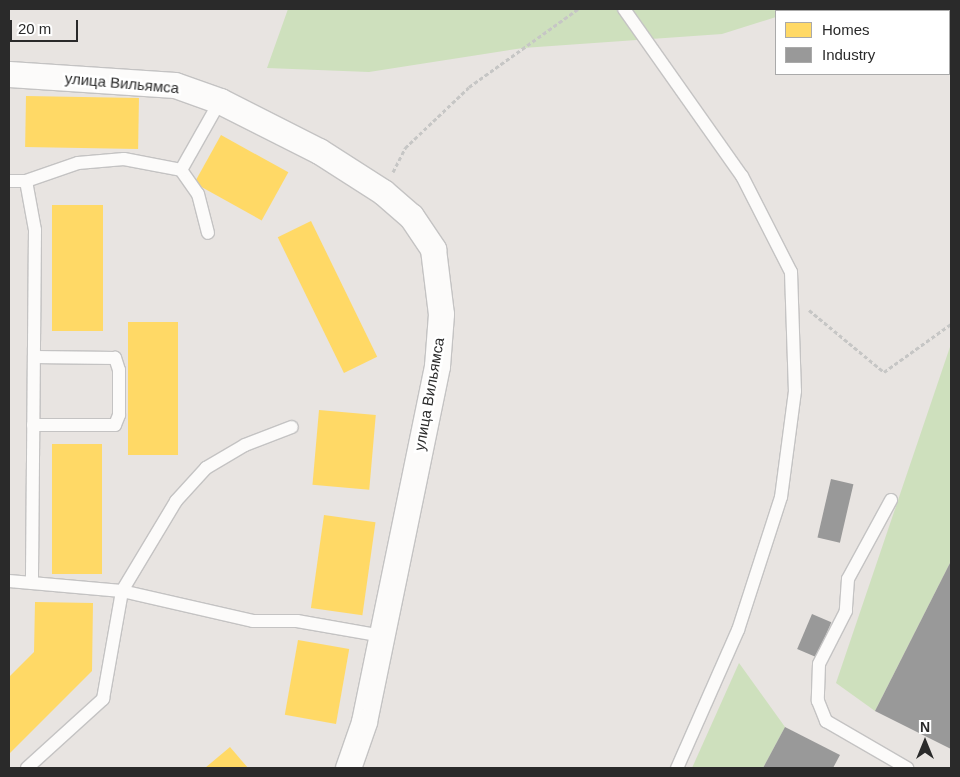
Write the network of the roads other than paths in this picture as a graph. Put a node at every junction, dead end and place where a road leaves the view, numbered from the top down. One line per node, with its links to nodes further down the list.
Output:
1 (624, 9): 18 (lane)
2 (9, 74): 3 (street, улица Вильямса)
3 (220, 100): 4 (lane); 15 (street, улица Вильямса)
4 (181, 170): 6 (lane); 7 (lane)
5 (9, 181): 6 (lane)
6 (26, 181): 8 (lane)
7 (208, 233)
8 (34, 357): 9 (lane); 9 (lane)
9 (33, 424): 13 (lane)
10 (292, 427): 14 (lane)
11 (891, 500): 19 (lane)
12 (9, 581): 13 (lane)
13 (32, 583): 14 (lane)
14 (122, 591): 15 (lane); 16 (lane)
15 (382, 636): 17 (street, улица Вильямса)
16 (27, 768)
17 (348, 768)
18 (677, 768)
19 (907, 768)

